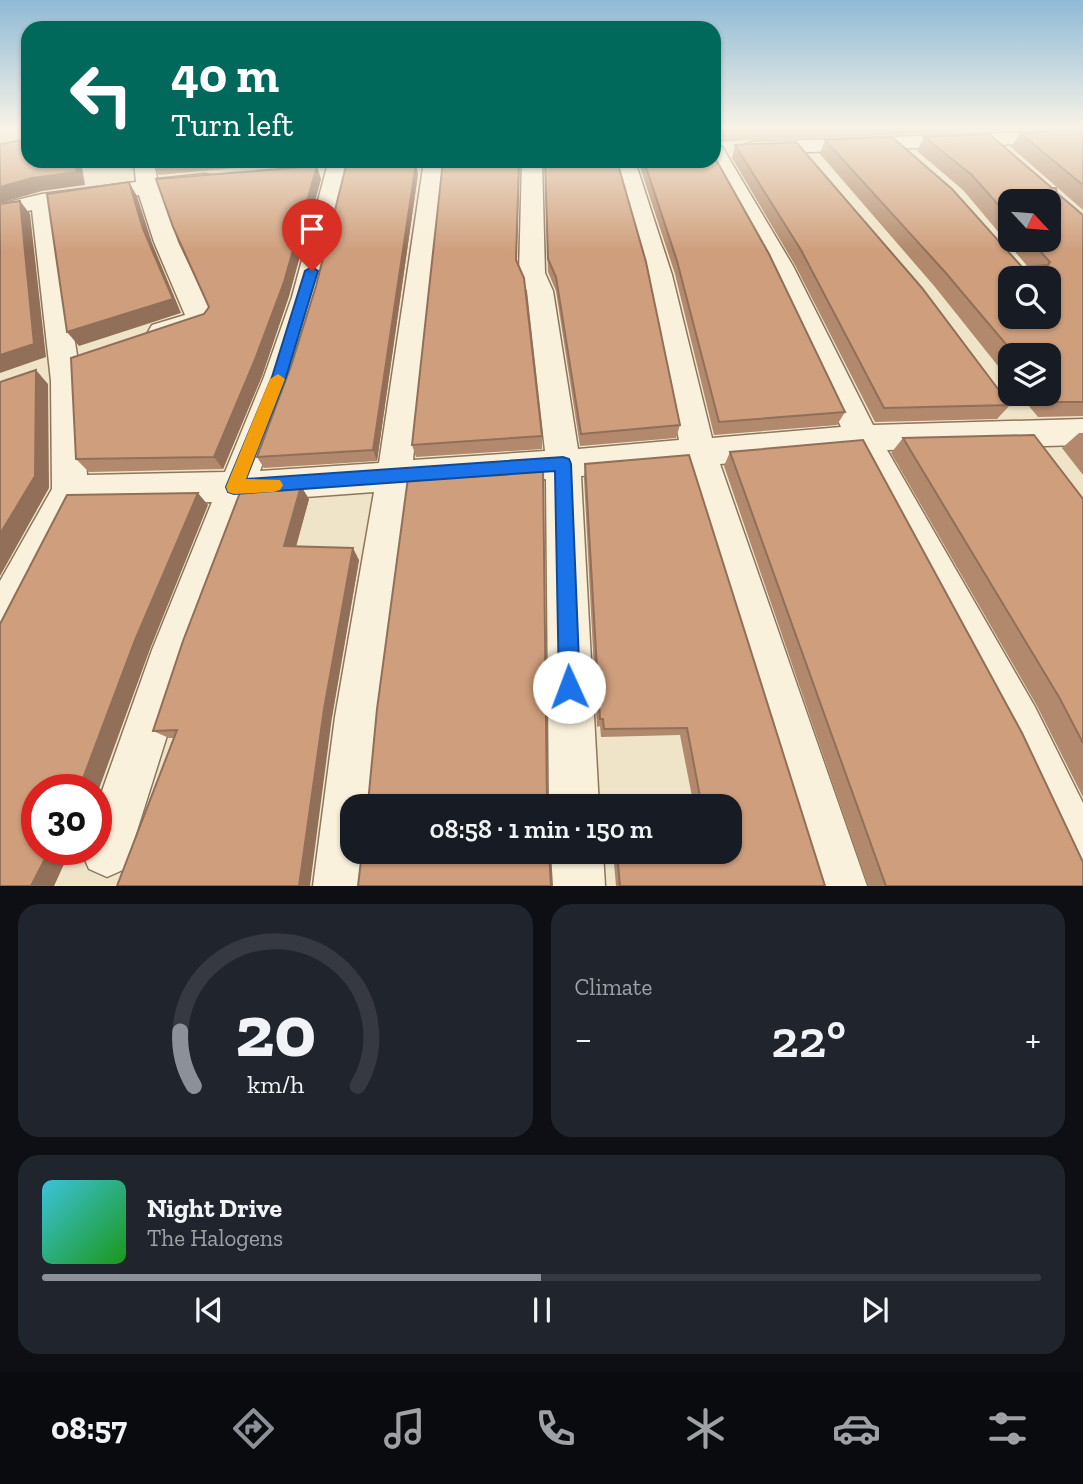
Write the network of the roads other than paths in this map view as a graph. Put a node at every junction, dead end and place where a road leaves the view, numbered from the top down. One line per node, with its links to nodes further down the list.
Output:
1 (338, 169): 18 (street)
2 (430, 169): 17 (street)
3 (532, 169): 16 (street)
4 (627, 169): 15 (street)
5 (725, 169): 14 (street)
6 (818, 169): 8 (street)
7 (145, 174): 9 (street); 10 (street); 12 (street)
8 (822, 174)
9 (231, 177)
10 (42, 201): 11 (street); 19 (street)
11 (0, 211)
12 (139, 339)
13 (1083, 432): 14 (street)
14 (863, 438): 15 (street); 23 (street)
15 (698, 450): 16 (street); 27 (street)
16 (563, 464): 17 (street); 21 (street)
17 (394, 477): 18 (street); 25 (street)
18 (234, 487): 19 (street); 22 (street)
19 (70, 490): 20 (street)
20 (0, 621)
21 (574, 794)
22 (112, 835)
23 (1083, 858)
24 (578, 864): 26 (street)
25 (339, 886)
26 (579, 886)
27 (841, 886)

